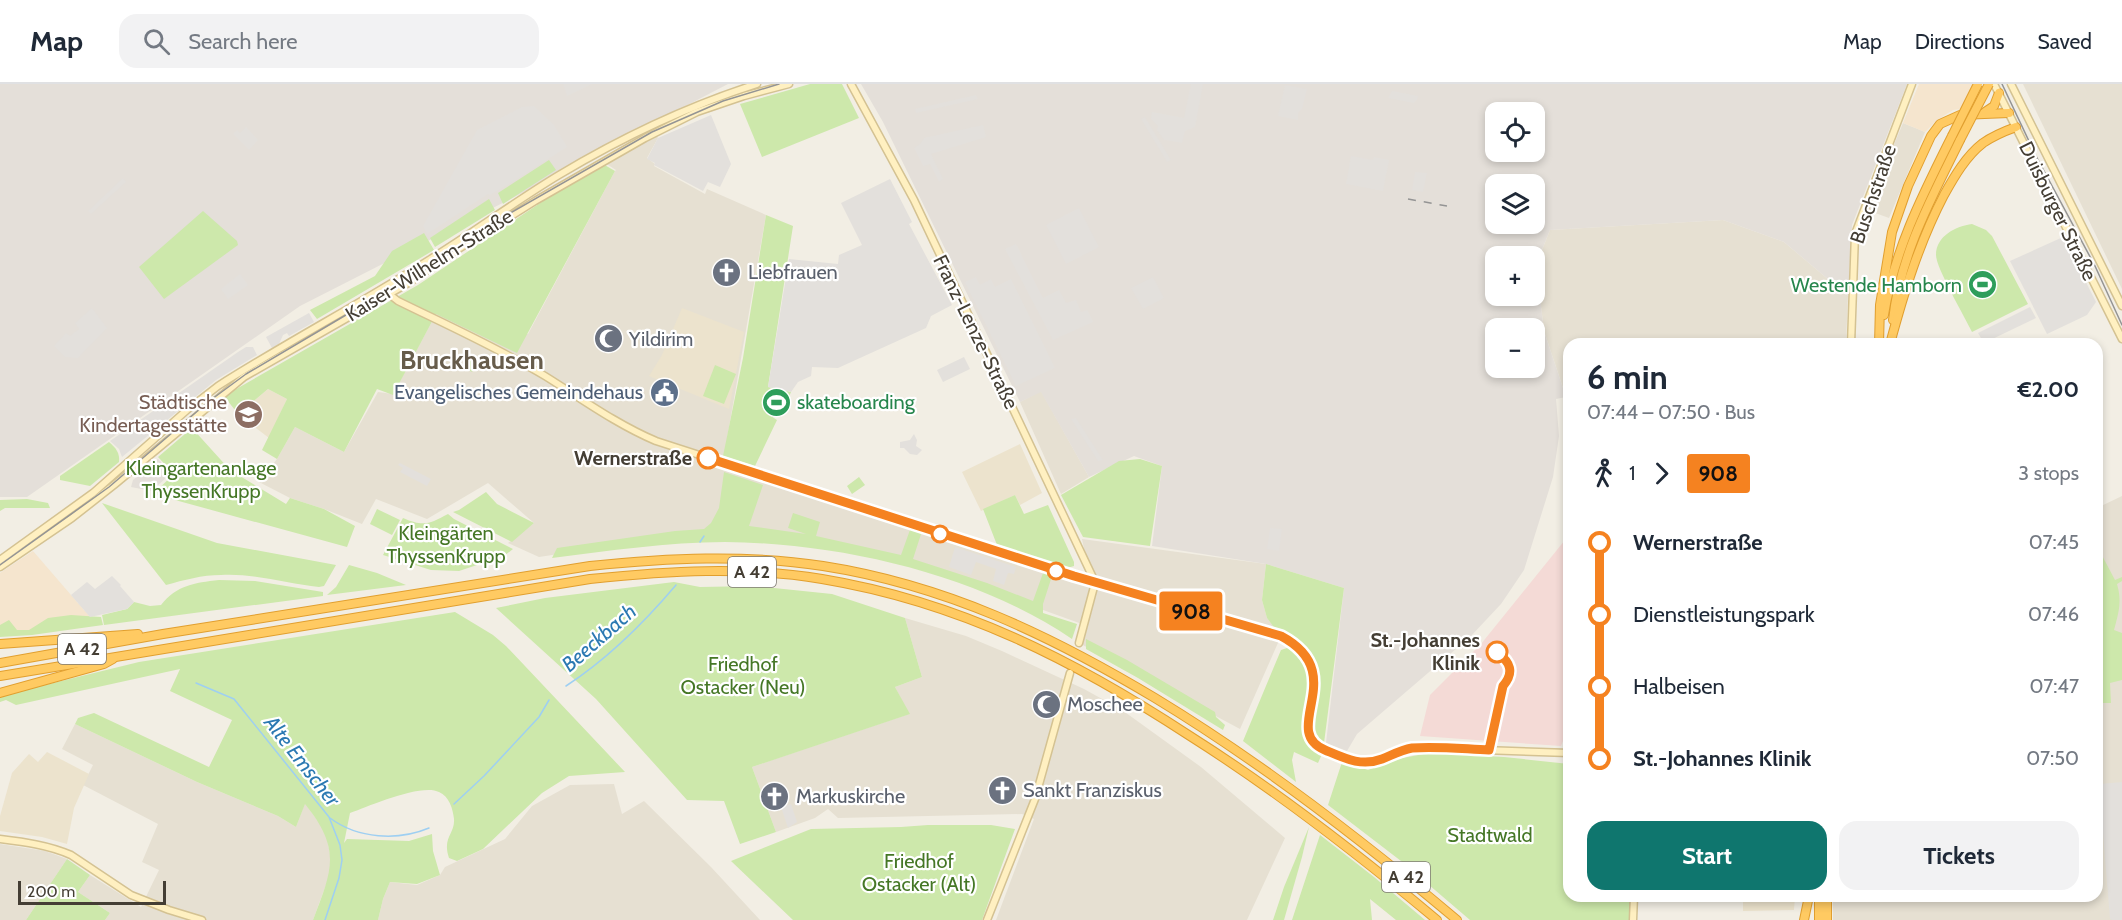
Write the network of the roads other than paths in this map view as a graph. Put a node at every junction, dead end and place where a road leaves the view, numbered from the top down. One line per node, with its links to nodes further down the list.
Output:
1 (757, 84): 13 (main road, Kaiser-Wilhelm-Straße)
2 (789, 84): 14 (main road, Kaiser-Wilhelm-Straße)
3 (851, 84): 25 (main road, Franz-Lenze-Straße)
4 (1912, 84): 16 (main road, Buschstraße)
5 (1978, 84): 18 (highway, bridge)
6 (1989, 84): 19 (highway, bridge)
7 (1994, 84): 9 (main road, Duisburger Straße)
8 (2011, 84): 15 (main road, Duisburger Straße)
9 (1999, 93): 10 (highway); 11 (main road, Duisburger Straße)
10 (1983, 113): 11 (highway); 17 (highway)
11 (2009, 113): 12 (main road, Duisburger Straße)
12 (2016, 127): 20 (highway); 21 (main road, Duisburger Straße)
13 (386, 287): 14 (main road); 22 (main road, Kaiser-Wilhelm-Straße)
14 (389, 294): 22 (main road, Kaiser-Wilhelm-Straße); 25 (main road)
15 (2122, 306)
16 (1851, 338)
17 (1880, 338)
18 (1881, 338)
19 (1891, 338)
20 (1892, 338)
21 (2122, 339)
22 (96, 495): 23 (main road); 24 (main road)
23 (0, 560)
24 (0, 567)
25 (1095, 583): 27 (main road); 34 (main road)
26 (163, 634): 28 (highway); 30 (highway, A 42); 44 (highway, A 42)
27 (1079, 643)
28 (0, 644)
29 (118, 656): 32 (highway, A 42); 33 (highway); 43 (highway, A 42)
30 (0, 663)
31 (1070, 674): 42 (main road)
32 (0, 676)
33 (0, 693)
34 (1563, 753)
35 (0, 839): 41 (main road)
36 (1634, 902): 45 (main road)
37 (1808, 902): 46 (highway)
38 (1809, 902): 47 (highway)
39 (1819, 902): 48 (highway)
40 (1827, 902): 49 (highway)
41 (202, 920)
42 (987, 920)
43 (1437, 920)
44 (1457, 920)
45 (1633, 920)
46 (1804, 920)
47 (1809, 920)
48 (1819, 920)
49 (1827, 920)

